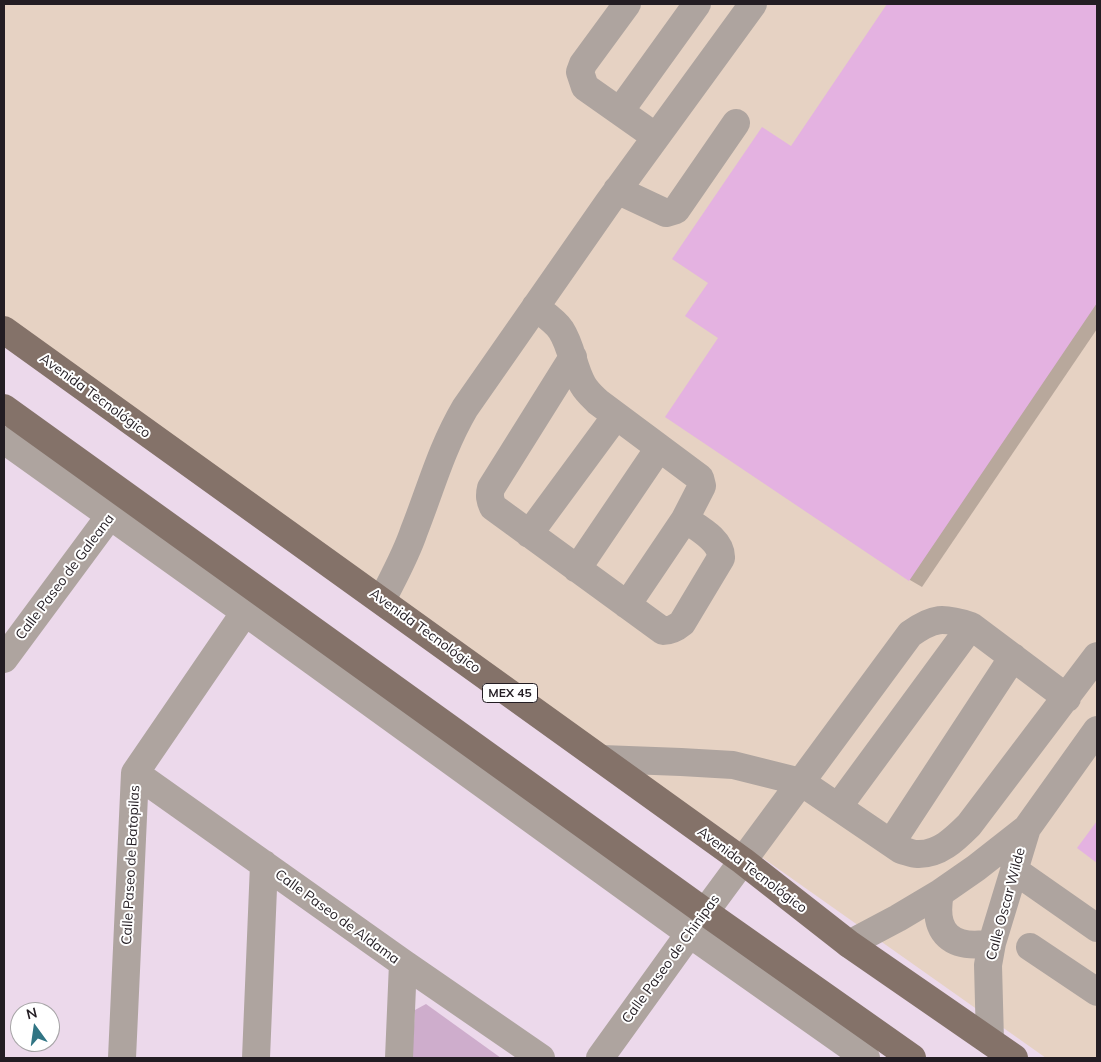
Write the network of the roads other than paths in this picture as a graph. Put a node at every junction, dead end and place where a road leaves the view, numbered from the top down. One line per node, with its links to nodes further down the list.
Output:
1 (627, 4): 4 (street)
2 (697, 4): 4 (street)
3 (753, 4): 6 (street)
4 (620, 111): 6 (street)
5 (736, 123): 7 (street)
6 (656, 137): 7 (street)
7 (617, 190): 8 (street)
8 (535, 307): 10 (street); 19 (street)
9 (4, 330): 19 (main road, Avenida Tecnológico / MEX 45)
10 (573, 357): 12 (street); 17 (street)
11 (4, 408): 15 (main road)
12 (616, 416): 14 (street); 17 (street)
13 (4, 440): 15 (street)
14 (660, 448): 16 (street); 18 (street)
15 (118, 506): 20 (main road); 25 (street, Calle Paseo de Galeana)
16 (685, 519): 21 (street); 21 (street)
17 (529, 534): 18 (street)
18 (577, 569): 21 (street)
19 (382, 600): 28 (main road, Avenida Tecnológico / MEX 45)
20 (253, 602): 29 (street, Calle Paseo de Batopilas); 38 (main road); 40 (street)
21 (627, 605)
22 (971, 626): 24 (street); 30 (street, Calle Paseo de Chinipas); 31 (street)
23 (1097, 656): 26 (street)
24 (1013, 657): 26 (street); 33 (street)
25 (4, 659)
26 (1067, 698): 33 (street)
27 (1097, 730): 32 (street, Calle Oscar Wilde)
28 (602, 760): 30 (street); 34 (main road, Avenida Tecnológico / MEX 45)
29 (135, 773): 35 (street, Calle Paseo de Aldama); 47 (street, Calle Paseo de Batopilas)
30 (801, 782): 31 (street); 34 (street, Calle Paseo de Chinipas)
31 (838, 807): 33 (street)
32 (1027, 828): 36 (street, Calle Oscar Wilde); 37 (street, Calle Oscar Wilde)
33 (891, 843)
34 (743, 861): 38 (street, Calle Paseo de Chinipas); 42 (main road, Avenida Tecnológico / MEX 45)
35 (264, 864): 44 (street, Calle Paseo de Aldama); 48 (street)
36 (1014, 870): 39 (street); 41 (street, Calle Oscar Wilde)
37 (940, 893): 41 (street); 42 (street, Calle Oscar Wilde)
38 (705, 912): 40 (street, Calle Paseo de Chinipas); 53 (main road)
39 (1097, 928)
40 (690, 934): 51 (street, Calle Paseo de Chinipas); 52 (street)
41 (992, 943): 46 (street, Calle Oscar Wilde)
42 (849, 944): 46 (main road, Avenida Tecnológico / MEX 45)
43 (1030, 947): 45 (street)
44 (402, 963): 49 (street); 50 (street, Calle Paseo de Aldama)
45 (1097, 992)
46 (990, 1041): 54 (main road, Avenida Tecnológico / MEX 45)
47 (122, 1058)
48 (256, 1058)
49 (399, 1058)
50 (541, 1058)
51 (600, 1058)
52 (866, 1058)
53 (912, 1058)
54 (1014, 1058)

